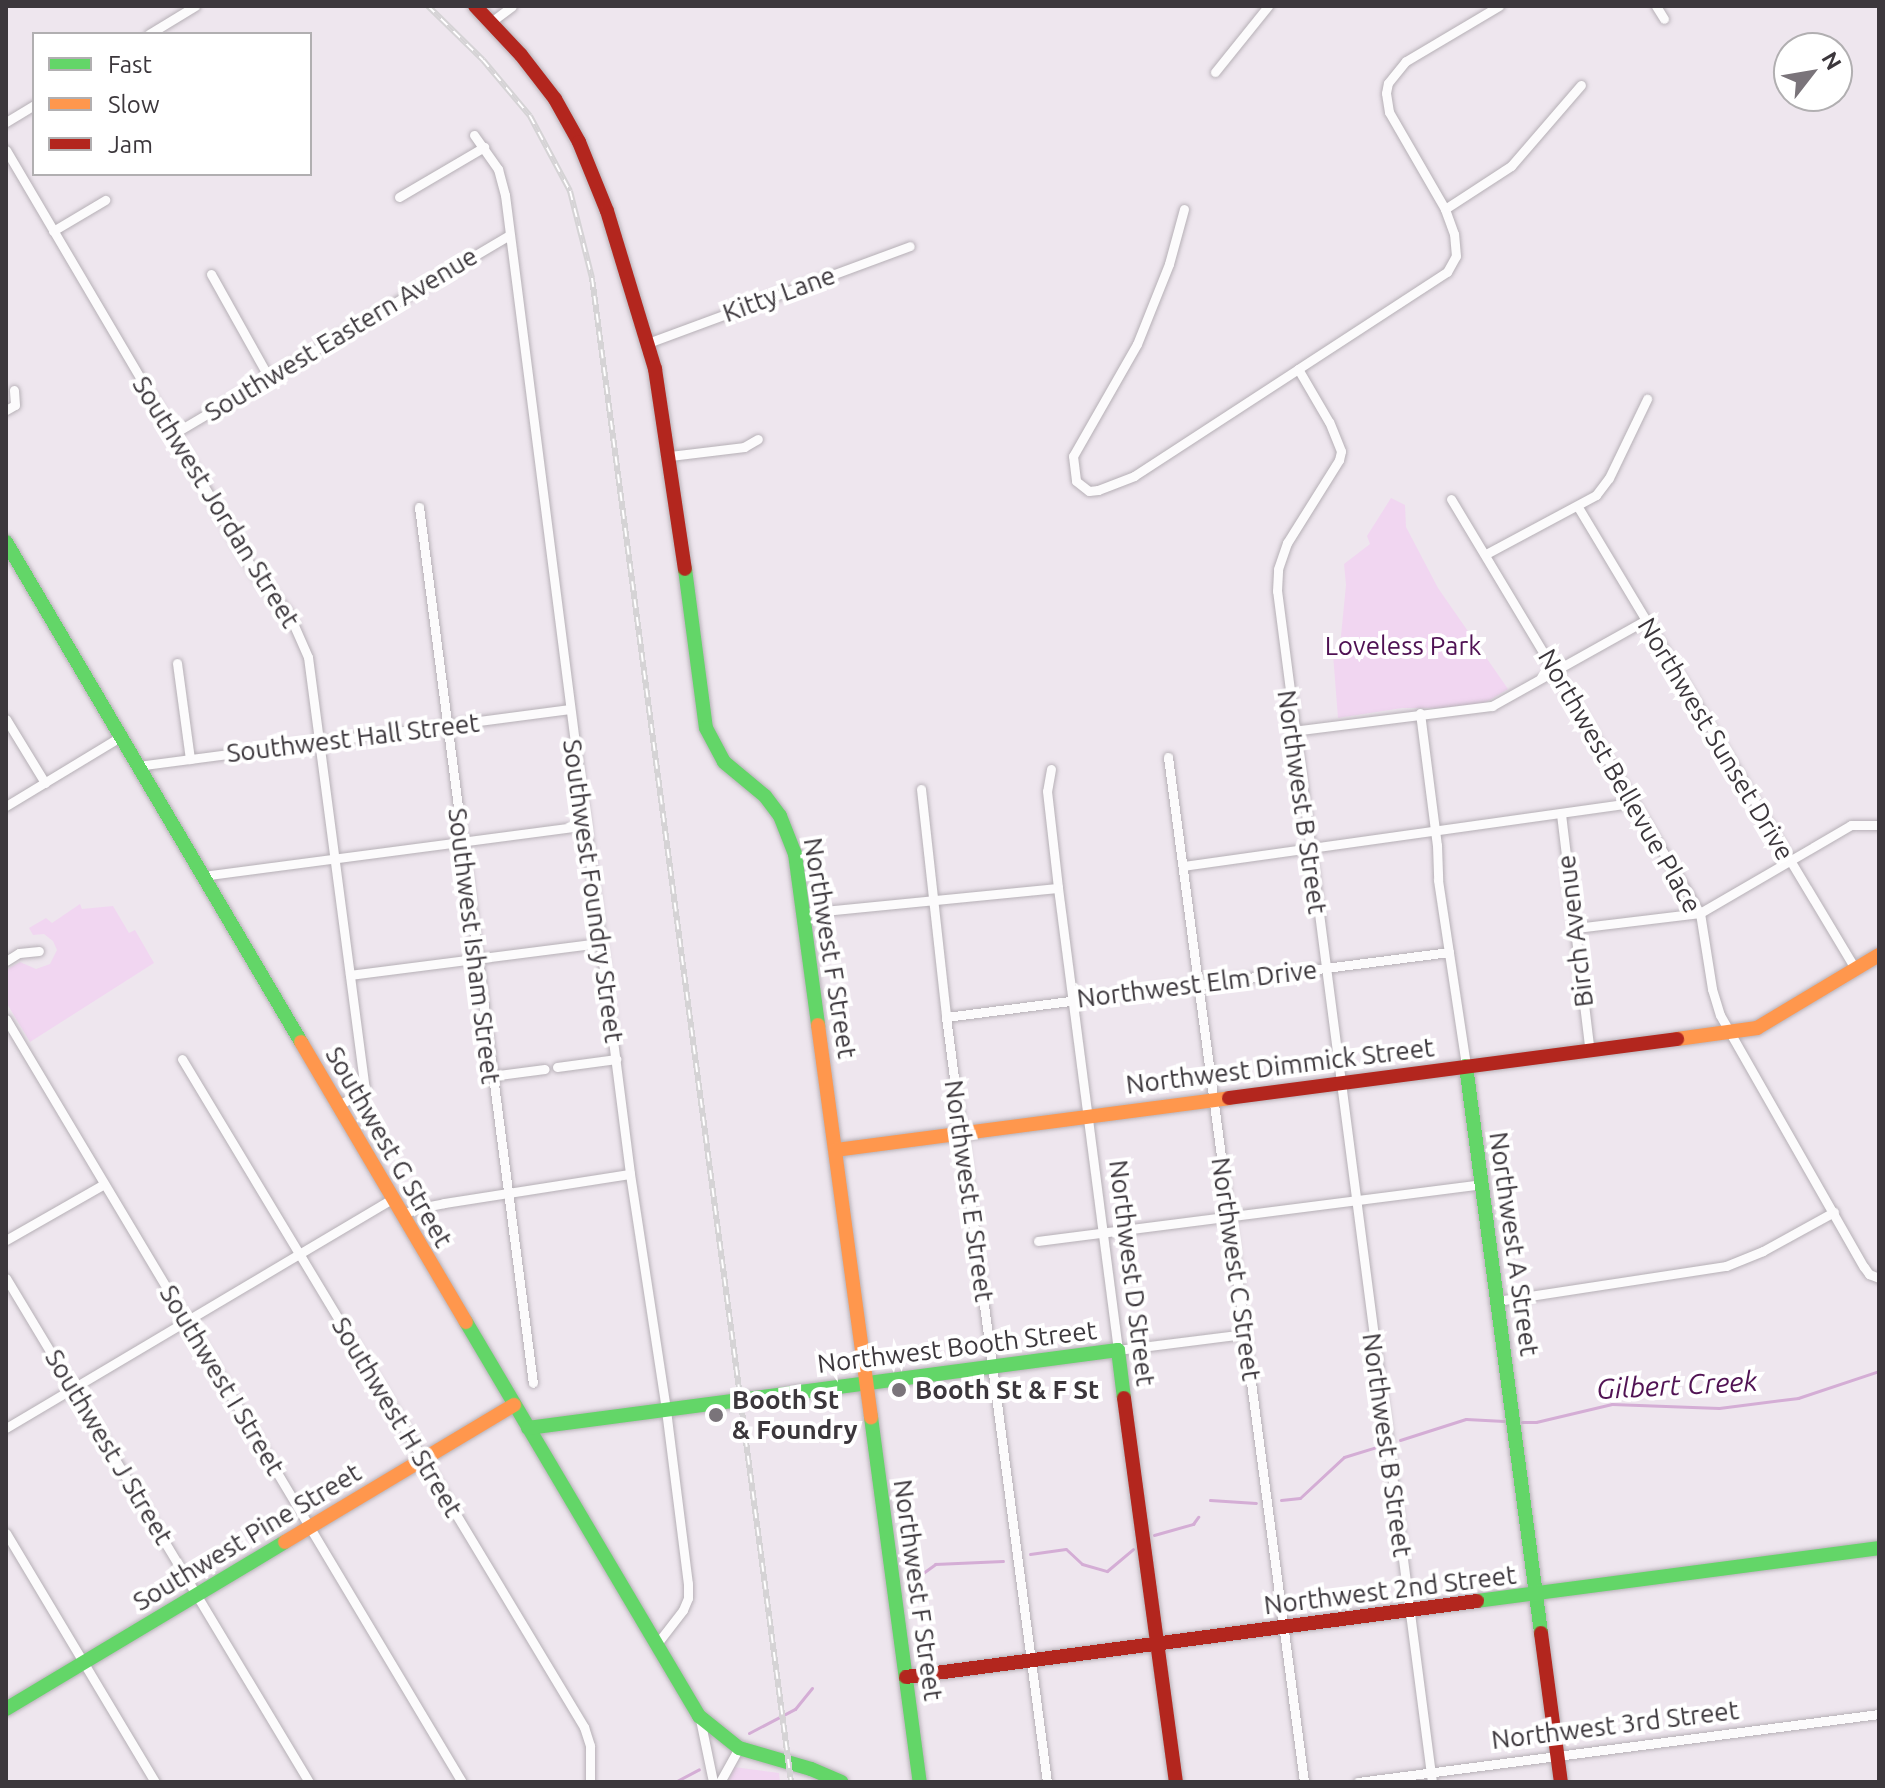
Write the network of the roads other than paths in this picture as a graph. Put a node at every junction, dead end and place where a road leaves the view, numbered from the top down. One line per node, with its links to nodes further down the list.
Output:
1 (195, 6): 9 (street)
2 (475, 6): 8 (street, Northwest F Street)
3 (512, 6): 8 (street)
4 (1268, 6): 10 (street)
5 (1499, 6): 20 (street)
6 (1656, 6): 7 (street)
7 (1664, 19)
8 (491, 22): 25 (street, Northwest F Street)
9 (152, 32)
10 (1215, 72)
11 (1581, 85): 20 (street)
12 (32, 106): 13 (street)
13 (6, 122)
14 (474, 135): 15 (street, Southwest Foundry Street)
15 (484, 147): 17 (street); 22 (street, Southwest Foundry Street)
16 (6, 150): 21 (street, Southwest Jordan Street)
17 (399, 197)
18 (105, 200): 21 (street)
19 (1184, 209): 26 (street)
20 (1445, 209): 26 (street)
21 (53, 231): 31 (street, Southwest Jordan Street)
22 (509, 235): 27 (street, Southwest Eastern Avenue); 42 (street, Southwest Foundry Street)
23 (910, 246): 25 (street, Kitty Lane)
24 (211, 274): 27 (street)
25 (648, 343): 33 (street, Northwest F Street)
26 (1298, 369): 46 (street, Northwest B Street)
27 (268, 376): 31 (street, Southwest Eastern Avenue)
28 (14, 390): 30 (street)
29 (1647, 399): 36 (street)
30 (6, 410)
31 (173, 434): 48 (street, Southwest Jordan Street)
32 (758, 439): 33 (street)
33 (670, 456): 69 (street, Northwest F Street)
34 (1451, 499): 38 (street, Northwest Bellevue Place)
35 (419, 507): 45 (street, Southwest Isham Street)
36 (1578, 507): 38 (street); 39 (street, Northwest Sunset Drive)
37 (6, 542): 47 (street, Southwest G Street)
38 (1486, 554): 41 (street, Northwest Bellevue Place)
39 (1646, 620): 41 (street); 64 (street, Northwest Sunset Drive)
40 (177, 663): 50 (street)
41 (1557, 673): 43 (street); 55 (street, Northwest Bellevue Place)
42 (569, 709): 45 (street, Southwest Hall Street); 59 (street, Southwest Foundry Street)
43 (1420, 713): 46 (street); 60 (street, Northwest A Street)
44 (6, 719): 53 (street)
45 (446, 726): 48 (street, Southwest Hall Street); 61 (street, Southwest Isham Street)
46 (1293, 731): 62 (street, Northwest B Street)
47 (120, 737): 51 (street, Southwest G Street); 53 (street)
48 (319, 742): 50 (street, Southwest Hall Street); 63 (street, Southwest Jordan Street)
49 (1168, 757): 65 (street, Northwest C Street)
50 (190, 759): 51 (street, Southwest Hall Street)
51 (137, 766): 66 (street, Southwest G Street)
52 (1051, 769): 67 (street, Northwest D Street)
53 (45, 783): 56 (street)
54 (921, 789): 68 (street, Northwest E Street)
55 (1634, 803): 57 (street); 70 (street, Northwest Bellevue Place)
56 (6, 806)
57 (1561, 814): 60 (street); 71 (street, Birch Avenue)
58 (1879, 825): 64 (street)
59 (584, 826): 61 (street); 72 (street, Southwest Foundry Street)
60 (1435, 832): 62 (street); 74 (street, Northwest A Street)
61 (460, 843): 63 (street); 76 (street, Southwest Isham Street)
62 (1309, 849): 65 (street); 78 (street, Northwest B Street)
63 (334, 859): 66 (street); 80 (street, Southwest Jordan Street)
64 (1789, 862): 70 (street); 79 (street, Northwest Sunset Drive)
65 (1183, 866): 81 (street, Northwest C Street)
66 (202, 876): 95 (street, Southwest G Street)
67 (1058, 888): 68 (street); 82 (street, Northwest D Street)
68 (936, 900): 69 (street); 83 (street, Northwest E Street)
69 (803, 913): 98 (street, Northwest F Street)
70 (1700, 913): 71 (street); 85 (street, Northwest Bellevue Place)
71 (1576, 928): 86 (street, Birch Avenue)
72 (601, 943): 76 (street); 88 (street, Southwest Foundry Street)
73 (39, 951): 77 (street)
74 (1449, 952): 78 (street, Northwest Elm Drive); 89 (street, Northwest A Street)
75 (1879, 955): 79 (street, Northwest Dimmick Street)
76 (475, 958): 80 (street); 92 (street, Southwest Isham Street)
77 (6, 961)
78 (1324, 968): 81 (street, Northwest Elm Drive); 93 (street, Northwest B Street)
79 (1856, 970): 85 (street, Northwest Dimmick Street)
80 (350, 975): 95 (street, Southwest Jordan Street)
81 (1199, 984): 82 (street, Northwest Elm Drive); 94 (street, Northwest C Street)
82 (1073, 1000): 83 (street, Northwest Elm Drive); 96 (street, Northwest D Street)
83 (946, 1017): 97 (street, Northwest E Street)
84 (6, 1019): 100 (street, Southwest I Street)
85 (1730, 1030): 86 (street, Northwest Dimmick Street); 105 (street, Northwest Bellevue Place)
86 (1589, 1047): 89 (street, Northwest Dimmick Street)
87 (182, 1059): 111 (street, Southwest H Street)
88 (616, 1059): 90 (street); 99 (street, Southwest Foundry Street)
89 (1466, 1066): 93 (street, Northwest Dimmick Street); 101 (street, Northwest A Street)
90 (557, 1067)
91 (545, 1069): 92 (street)
92 (491, 1076): 102 (street, Southwest Isham Street)
93 (1341, 1083): 94 (street, Northwest Dimmick Street); 104 (street, Northwest B Street)
94 (1213, 1099): 96 (street, Northwest Dimmick Street); 107 (street, Northwest C Street)
95 (337, 1106): 103 (street, Southwest G Street)
96 (1088, 1115): 97 (street, Northwest Dimmick Street); 108 (street, Northwest D Street)
97 (961, 1134): 98 (street, Northwest Dimmick Street); 118 (street, Northwest E Street)
98 (836, 1150): 120 (street, Northwest F Street)
99 (630, 1174): 102 (street); 123 (street, Southwest Foundry Street)
100 (104, 1184): 109 (street); 115 (street, Southwest I Street)
101 (1482, 1184): 104 (street); 114 (street, Northwest A Street)
102 (506, 1193): 106 (street); 119 (street, Southwest Isham Street)
103 (391, 1199): 106 (street, Southwest G Street); 111 (street)
104 (1355, 1200): 107 (street); 132 (street, Northwest B Street)
105 (1834, 1212): 113 (street, Northwest Bellevue Place); 114 (street)
106 (401, 1216): 122 (street, Southwest G Street)
107 (1229, 1216): 108 (street); 116 (street, Northwest C Street)
108 (1104, 1233): 110 (street); 117 (street, Northwest D Street)
109 (6, 1240)
110 (1038, 1241)
111 (299, 1253): 115 (street); 126 (street, Southwest H Street)
112 (6, 1278): 121 (street, Southwest J Street)
113 (1879, 1278)
114 (1497, 1301): 131 (street, Northwest A Street)
115 (187, 1320): 121 (street); 127 (street, Southwest I Street)
116 (1245, 1334): 117 (street, Northwest Booth Street); 133 (street, Northwest C Street)
117 (1118, 1350): 118 (street, Northwest Booth Street); 134 (street, Northwest D Street)
118 (993, 1367): 120 (street, Northwest Booth Street); 136 (street, Northwest E Street)
119 (533, 1383)
120 (866, 1383): 123 (street, Northwest Booth Street); 138 (street, Northwest F Street)
121 (73, 1389): 124 (street); 130 (street, Southwest J Street)
122 (514, 1405): 125 (street, Southwest G Street); 126 (street, Southwest Pine Street)
123 (666, 1410): 125 (street, Northwest Booth Street); 135 (street, Southwest Foundry Street)
124 (6, 1428)
125 (528, 1428): 135 (street, Southwest G Street)
126 (423, 1460): 127 (street, Southwest Pine Street); 149 (street, Southwest H Street)
127 (310, 1527): 130 (street, Southwest Pine Street); 148 (street, Southwest I Street)
128 (6, 1533): 137 (street)
129 (1879, 1548): 131 (street, Northwest 2nd Street)
130 (198, 1595): 137 (street, Southwest Pine Street); 147 (street, Southwest J Street)
131 (1536, 1595): 132 (street, Northwest 2nd Street); 143 (street, Northwest A Street)
132 (1410, 1612): 133 (street, Northwest 2nd Street); 144 (street, Northwest B Street)
133 (1284, 1628): 134 (street, Northwest 2nd Street); 155 (street, Northwest C Street)
134 (1158, 1644): 136 (street, Northwest 2nd Street); 154 (street, Northwest D Street)
135 (656, 1645): 141 (street, Southwest G Street)
136 (1031, 1661): 138 (street, Northwest 2nd Street); 153 (street, Northwest E Street)
137 (84, 1662): 139 (street, Southwest Pine Street); 146 (street)
138 (906, 1677): 152 (street, Northwest F Street)
139 (6, 1709)
140 (1879, 1714): 143 (street, Northwest 3rd Street)
141 (699, 1716): 142 (street); 150 (street, Southwest G Street)
142 (739, 1748): 145 (street); 151 (street)
143 (1558, 1757): 144 (street, Northwest 3rd Street); 157 (street, Northwest A Street)
144 (1431, 1777): 156 (street, Northwest 3rd Street)
145 (839, 1781)
146 (155, 1782)
147 (309, 1782)
148 (462, 1782)
149 (590, 1782)
150 (713, 1782)
151 (720, 1782)
152 (920, 1782)
153 (1047, 1782)
154 (1176, 1782)
155 (1304, 1782)
156 (1358, 1782)
157 (1561, 1782)

